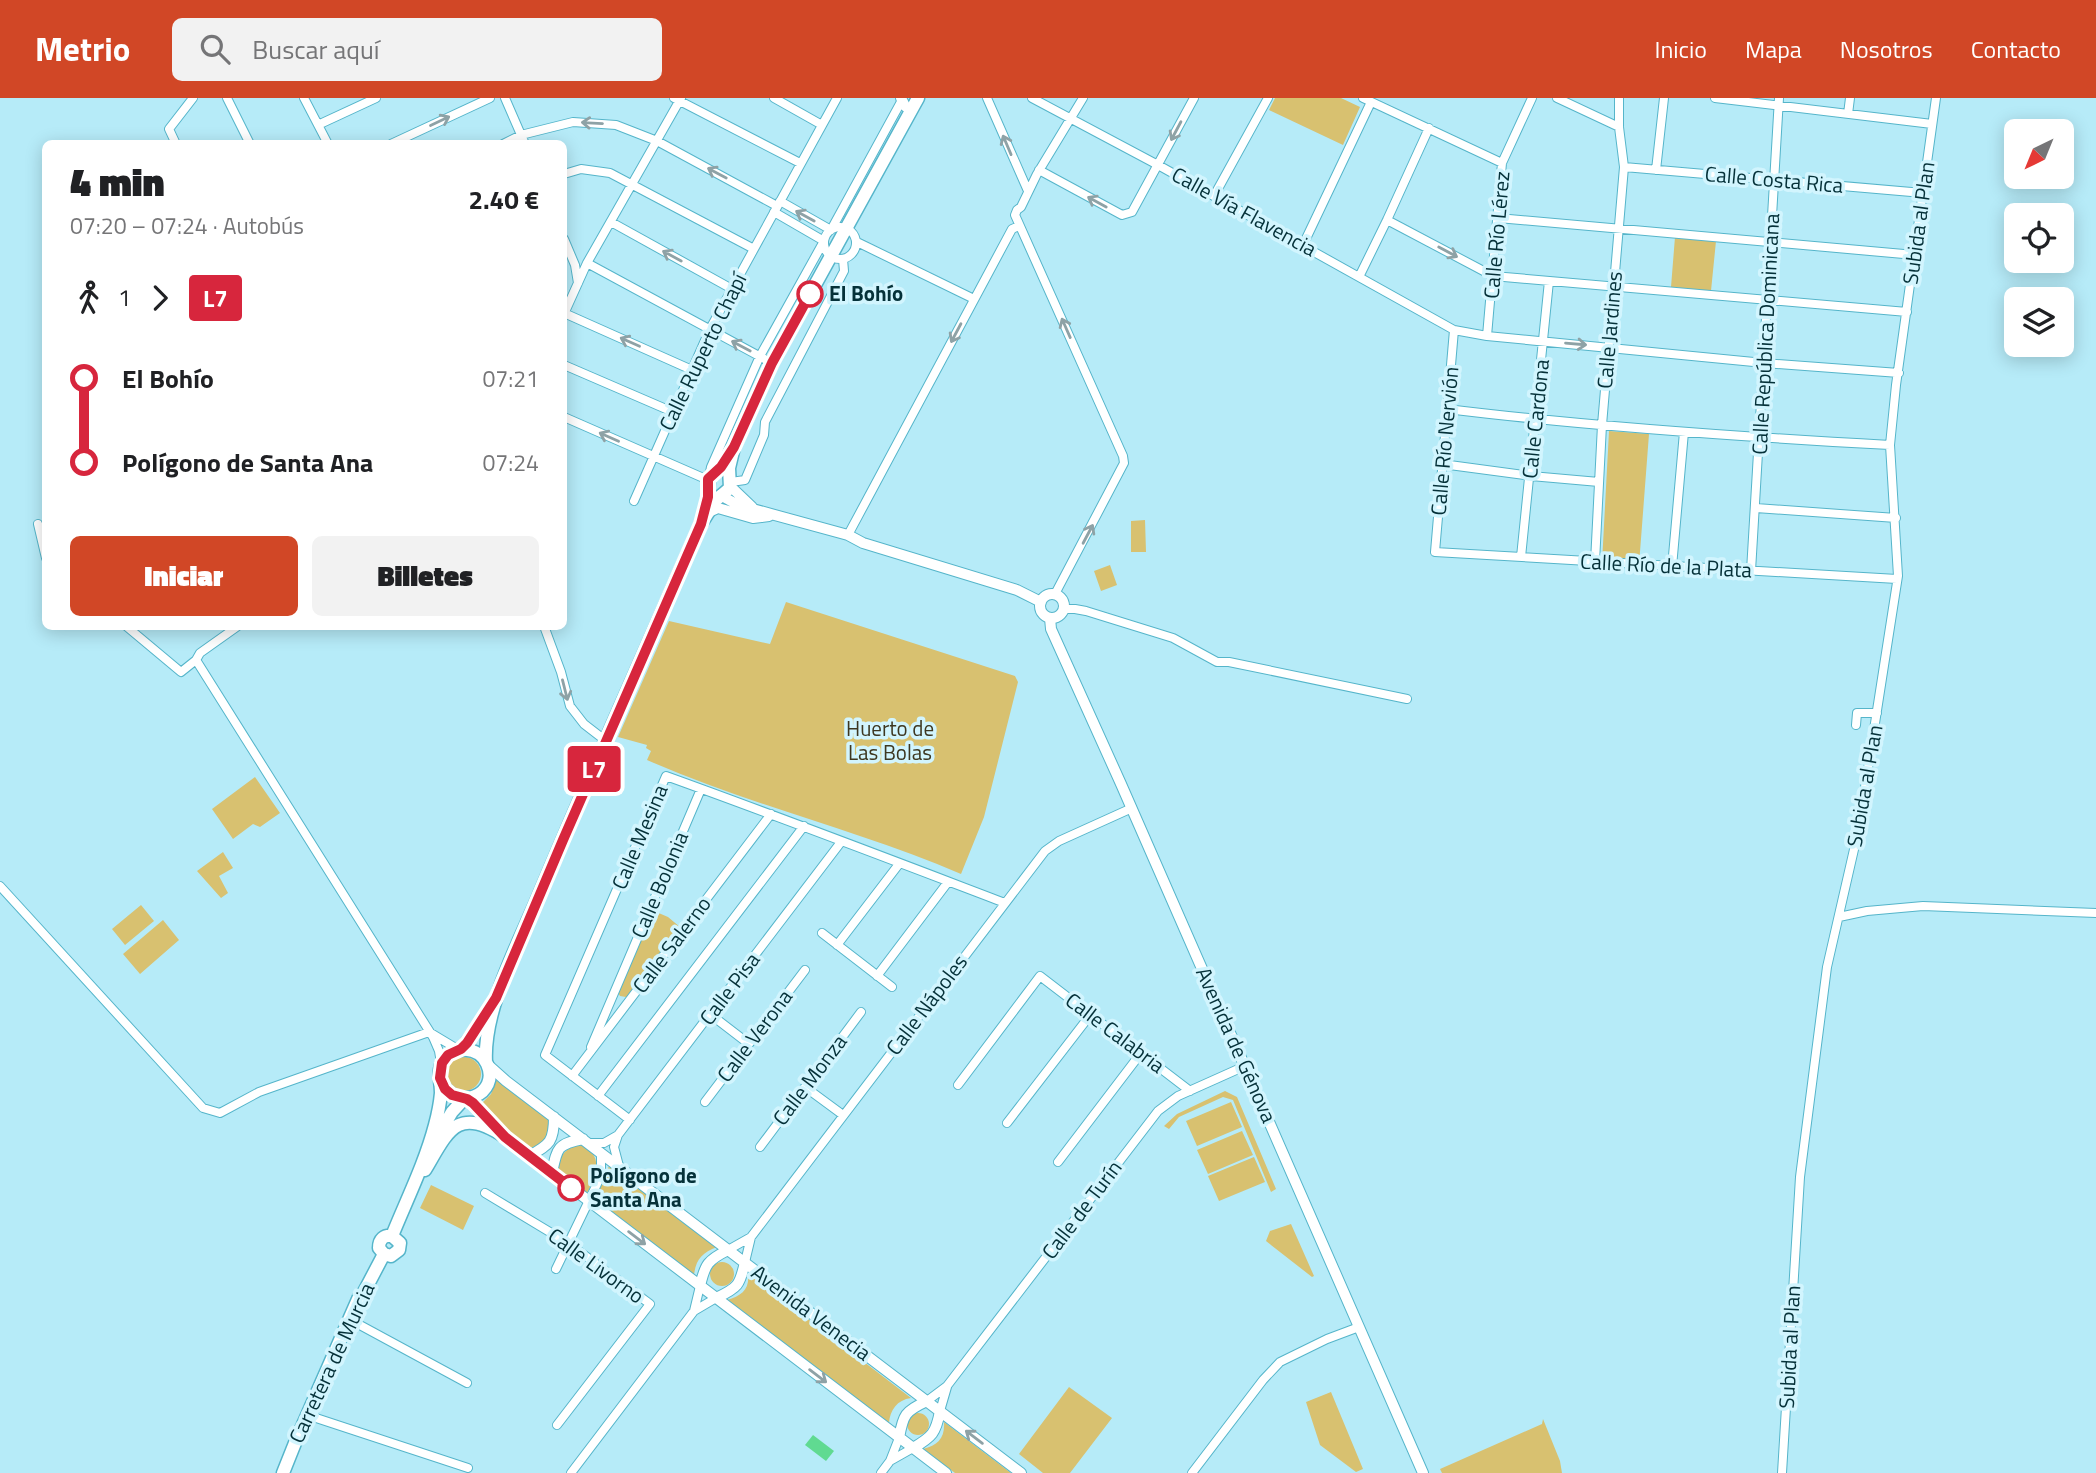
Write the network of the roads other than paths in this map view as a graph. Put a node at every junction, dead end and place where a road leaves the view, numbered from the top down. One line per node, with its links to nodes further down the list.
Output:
1 (193, 98): 36 (street)
2 (227, 98): 37 (street)
3 (304, 98): 30 (street)
4 (376, 98): 25 (street)
5 (490, 98): 39 (street, one-way to 5)
6 (505, 98): 35 (street)
7 (774, 98): 32 (street)
8 (837, 98): 32 (street, Calle Ruperto Chapí)
9 (918, 98): 26 (main road)
10 (987, 98): 50 (street, one-way to 10)
11 (1032, 98): 29 (street, Calle Vía Flavencia)
12 (1083, 98): 29 (street)
13 (1268, 98): 52 (street)
14 (1532, 98): 42 (street, Calle Río Lérez)
15 (1557, 98): 33 (street)
16 (1619, 98): 33 (street, Calle Jardines)
17 (1664, 98): 46 (street)
18 (1715, 98): 23 (street)
19 (1850, 98): 28 (street)
20 (1936, 98): 31 (street, Subida al Plan)
21 (678, 99): 40 (street); 41 (street)
22 (1191, 99): 43 (street, one-way to 43)
23 (1729, 99): 27 (street)
24 (1367, 100): 34 (street); 64 (street)
25 (357, 102): 30 (street)
26 (903, 102): 58 (main road); 60 (street)
27 (1778, 102): 28 (street); 48 (street, Calle República Dominicana)
28 (1848, 114): 31 (street)
29 (1071, 119): 43 (street, Calle Vía Flavencia); 45 (street)
30 (320, 124): 38 (street)
31 (1932, 124): 51 (street, Subida al Plan)
32 (822, 125): 41 (street, Calle Ruperto Chapí)
33 (1619, 127): 44 (street, Calle Jardines)
34 (1429, 128): 42 (street); 55 (street)
35 (523, 139): 40 (street, one-way to 35)
36 (174, 140)
37 (248, 140)
38 (326, 140)
39 (400, 140)
40 (657, 141): 49 (street); 53 (street, one-way to 40)
41 (800, 163): 53 (street, Calle Ruperto Chapí)
42 (1502, 163): 54 (street, Calle Río Lérez)
43 (1158, 165): 45 (street, one-way to 45); 52 (street, Calle Vía Flavencia)
44 (1625, 167): 46 (street, Calle Costa Rica); 59 (street, Calle Jardines)
45 (1040, 170): 50 (street)
46 (1656, 170): 48 (street, Calle Costa Rica)
47 (567, 173): 49 (street)
48 (1774, 180): 51 (street, Calle Costa Rica); 63 (street, Calle República Dominicana)
49 (634, 183): 56 (street); 66 (street)
50 (1028, 191): 57 (street)
51 (1923, 192): 67 (street, Subida al Plan)
52 (1214, 196): 64 (street, Calle Vía Flavencia)
53 (777, 206): 60 (street, one-way to 53); 61 (street); 66 (street, Calle Ruperto Chapí)
54 (1498, 218): 59 (street); 72 (street, Calle Río Lérez)
55 (1387, 220): 72 (street, one-way to 72); 73 (street)
56 (611, 222): 69 (street); 77 (street, one-way to 56)
57 (1020, 226): 78 (street); 122 (street, one-way to 57)
58 (846, 228): 60 (street); 62 (street); 68 (main road)
59 (1619, 229): 63 (street); 76 (street, Calle Jardines)
60 (831, 230): 61 (street)
61 (824, 241): 68 (street); 88 (street)
62 (857, 242): 68 (street); 78 (street)
63 (1771, 243): 67 (street); 79 (street, Calle República Dominicana)
64 (1303, 245): 73 (street, Calle Vía Flavencia)
65 (567, 246): 70 (street)
66 (754, 249): 77 (street, Calle Ruperto Chapí)
67 (1915, 255): 81 (street, Subida al Plan)
68 (836, 258): 88 (main road); 107 (street)
69 (587, 263): 70 (street); 75 (street); 83 (street)
70 (575, 265): 71 (street); 75 (street)
71 (567, 269)
72 (1493, 276): 74 (street); 85 (street, Calle Río Lérez)
73 (1359, 277): 84 (street, Calle Vía Flavencia)
74 (1549, 281): 76 (street); 86 (street, Calle Cardona)
75 (578, 284): 80 (street)
76 (1614, 287): 79 (street); 87 (street, Calle Jardines)
77 (732, 289): 83 (street, Calle Ruperto Chapí)
78 (974, 299): 114 (street, one-way to 114)
79 (1768, 300): 81 (street); 89 (street, Calle República Dominicana)
80 (567, 307)
81 (1907, 312): 92 (street, Subida al Plan)
82 (567, 314): 91 (street, one-way to 82)
83 (710, 329): 88 (street, one-way to 83); 91 (street, Calle Ruperto Chapí)
84 (1454, 330): 85 (street, Calle Vía Flavencia); 93 (street, Calle Río Nervión)
85 (1487, 336): 86 (street, Calle Vía Flavencia)
86 (1544, 341): 87 (street, Calle Vía Flavencia, one-way to 87); 96 (street, Calle Cardona)
87 (1608, 347): 89 (street, Calle Vía Flavencia); 97 (street, Calle Jardines)
88 (766, 360): 101 (main road); 105 (street)
89 (1764, 363): 92 (street, Calle Vía Flavencia); 99 (street, Calle República Dominicana)
90 (567, 366): 94 (street)
91 (692, 370): 94 (street, Calle Ruperto Chapí)
92 (1899, 373): 100 (street, Subida al Plan)
93 (1447, 409): 96 (street); 103 (street, Calle Río Nervión)
94 (673, 412): 102 (street, Calle Ruperto Chapí)
95 (567, 418): 102 (street, one-way to 95)
96 (1537, 420): 97 (street); 104 (street, Calle Cardona)
97 (1602, 425): 98 (street); 106 (street, Calle Jardines)
98 (1684, 432): 99 (street); 119 (street)
99 (1760, 438): 100 (street); 109 (street, Calle República Dominicana)
100 (1890, 445): 111 (street, Subida al Plan)
101 (734, 447): 105 (main road); 107 (main road)
102 (654, 456): 105 (street); 108 (street, Calle Ruperto Chapí)
103 (1443, 464): 104 (street); 116 (street, Calle Río Nervión)
104 (1531, 476): 106 (street); 117 (street, Calle Cardona)
105 (707, 482): 107 (main road); 107 (main road); 112 (main road)
106 (1599, 482): 118 (street, Calle Jardines)
107 (728, 485): 110 (street); 112 (main road)
108 (634, 501)
109 (1756, 508): 111 (street); 120 (street, Calle República Dominicana)
110 (776, 516): 112 (street); 114 (street)
111 (1895, 518): 121 (street, Subida al Plan)
112 (703, 520): 133 (main road)
113 (38, 524): 115 (street)
114 (848, 535): 123 (street)
115 (42, 541)
116 (1435, 552): 117 (street, Calle Río de la Plata)
117 (1521, 557): 118 (street, Calle Río de la Plata)
118 (1595, 562): 119 (street, Calle Río de la Plata)
119 (1672, 567): 120 (street, Calle Río de la Plata)
120 (1751, 571): 121 (street, Calle Río de la Plata)
121 (1897, 579): 131 (street, Subida al Plan)
122 (1055, 594): 123 (street); 124 (street)
123 (1041, 602): 125 (street)
124 (1064, 610): 125 (street); 130 (street)
125 (1050, 618): 135 (street, Avenida de Génova)
126 (131, 630): 129 (street)
127 (232, 630): 129 (street)
128 (545, 630): 133 (street, one-way to 133)
129 (196, 660): 154 (street)
130 (1407, 699)
131 (1877, 713): 132 (street); 144 (street, Subida al Plan)
132 (1856, 725)
133 (606, 741): 150 (main road)
134 (701, 789): 136 (street, Calle Mesina); 158 (street, Calle Bolonia); 162 (street, Calle Mesina)
135 (1132, 808): 142 (street, Calle Nápoles); 160 (street, Avenida de Génova)
136 (771, 814): 137 (street, Calle Mesina); 158 (street, Calle Salerno)
137 (804, 826): 138 (street, Calle Mesina); 167 (street, Calle Pisa)
138 (841, 842): 139 (street, Calle Mesina); 152 (street, Calle Pisa)
139 (899, 864): 140 (street, Calle Mesina); 146 (street)
140 (948, 882): 142 (street, Calle Mesina); 148 (street)
141 (0, 886): 154 (street)
142 (1005, 903): 170 (street, Calle Nápoles)
143 (2096, 913): 144 (street)
144 (1839, 917): 213 (street, Subida al Plan)
145 (822, 933): 146 (street)
146 (837, 945): 148 (street)
147 (805, 970): 155 (street, Calle Verona)
148 (877, 976): 149 (street)
149 (892, 988)
150 (496, 998): 156 (main road); 159 (main road)
151 (862, 1012): 165 (street, Calle Monza)
152 (710, 1014): 155 (street); 172 (street, Calle Pisa)
153 (1091, 1014): 157 (street, Calle Calabria); 164 (street, Calle Calabria); 173 (street)
154 (429, 1032): 156 (street); 161 (street)
155 (749, 1044): 169 (street, Calle Verona)
156 (460, 1050): 159 (main road); 161 (main road)
157 (1141, 1053): 166 (street, Calle Calabria); 180 (street)
158 (586, 1058): 162 (street, Calle Salerno)
159 (486, 1063): 168 (main road); 171 (street, Avenida Venecia)
160 (1245, 1066): 166 (street, Calle de Turín); 195 (street, Avenida de Génova)
161 (441, 1067): 163 (main road)
162 (572, 1076): 167 (street, Calle Mesina)
163 (441, 1082): 168 (main road); 184 (main road, Carretera de Murcia)
164 (958, 1085)
165 (805, 1087): 170 (street); 177 (street, Calle Monza)
166 (1190, 1091): 197 (street, Calle de Turín)
167 (598, 1096): 172 (street, Calle Mesina)
168 (466, 1099): 175 (street); 184 (main road, Carretera de Murcia)
169 (705, 1102)
170 (843, 1115): 186 (street, Calle Nápoles)
171 (554, 1117): 176 (street, Avenida Venecia); 179 (street)
172 (630, 1119): 174 (street, Calle Pisa)
173 (1007, 1123)
174 (618, 1135): 176 (street); 181 (street)
175 (505, 1137): 179 (street); 184 (main road)
176 (585, 1141): 178 (street, Avenida Venecia); 182 (street)
177 (760, 1147)
178 (601, 1153): 181 (street, Avenida Venecia); 185 (street)
179 (529, 1156): 182 (street)
180 (1058, 1162)
181 (619, 1166): 188 (street, Avenida Venecia)
182 (552, 1173): 185 (street)
183 (485, 1193): 187 (street, Calle Livorno)
184 (407, 1200): 194 (main road, Carretera de Murcia)
185 (588, 1201): 187 (street); 191 (street, one-way to 191)
186 (751, 1237): 188 (street, Calle Nápoles); 189 (street, Calle Nápoles)
187 (568, 1243): 190 (street); 201 (street, Calle Livorno)
188 (728, 1250): 189 (street, Avenida Venecia); 191 (street)
189 (745, 1262): 192 (street); 198 (street, Avenida Venecia)
190 (556, 1269)
191 (700, 1286): 192 (street); 193 (street)
192 (716, 1298): 193 (street); 202 (street, one-way to 202)
193 (694, 1311): 207 (street)
194 (350, 1317): 196 (street); 200 (main road, Carretera de Murcia)
195 (1359, 1327): 211 (street); 212 (street, Avenida de Génova)
196 (467, 1383)
197 (947, 1386): 198 (street, Calle de Turín); 199 (street, Calle de Turín)
198 (927, 1401): 199 (street, Avenida Venecia); 202 (street)
199 (940, 1411): 203 (street); 210 (street, Avenida Venecia, one-way to 199)
200 (307, 1415): 205 (street); 206 (main road, Carretera de Murcia)
201 (556, 1425)
202 (899, 1438): 203 (street); 204 (street)
203 (913, 1448): 204 (street); 209 (street)
204 (890, 1461): 208 (street)
205 (468, 1468)
206 (283, 1473)
207 (571, 1473)
208 (881, 1473)
209 (946, 1473)
210 (1021, 1473)
211 (1192, 1473)
212 (1423, 1473)
213 (1782, 1473)

